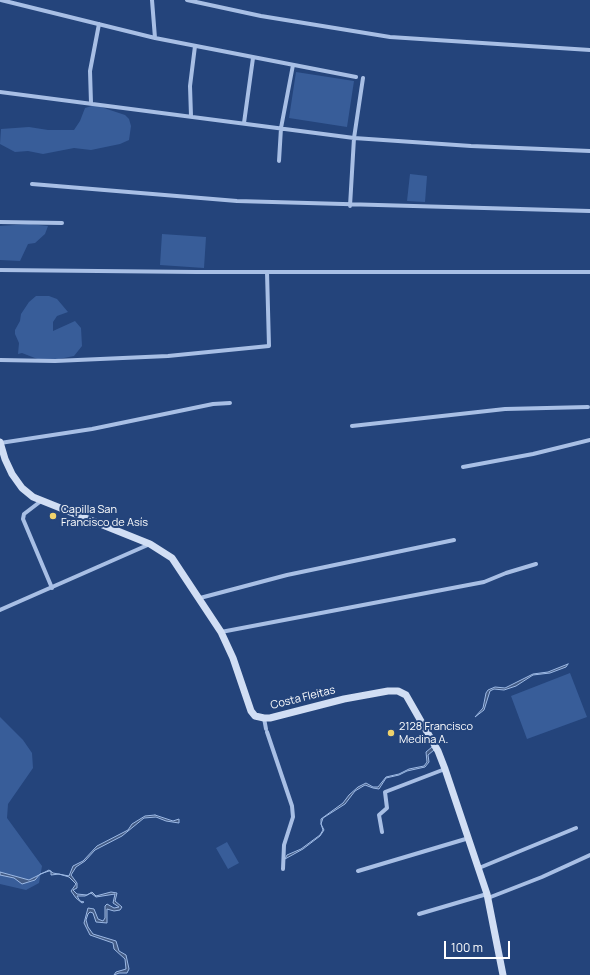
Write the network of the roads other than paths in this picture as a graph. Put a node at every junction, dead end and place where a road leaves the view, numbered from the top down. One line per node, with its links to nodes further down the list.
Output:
1 (152, 0): 7 (street)
2 (187, 0): 5 (street)
3 (219, 0): 5 (street)
4 (0, 1): 6 (street)
5 (218, 6): 9 (street)
6 (100, 24): 7 (street); 15 (street)
7 (155, 38): 8 (street)
8 (195, 46): 10 (street); 16 (street)
9 (590, 50)
10 (253, 58): 11 (street); 17 (street)
11 (293, 65): 12 (street); 18 (street)
12 (356, 77)
13 (363, 78): 19 (street)
14 (0, 92): 15 (street)
15 (91, 103): 16 (street)
16 (191, 116): 17 (street)
17 (244, 123): 18 (street)
18 (281, 128): 19 (street); 21 (street)
19 (354, 138): 20 (street); 23 (street)
20 (590, 151)
21 (279, 161)
22 (32, 184): 23 (street)
23 (350, 206): 24 (street)
24 (590, 211)
25 (0, 222): 26 (street)
26 (62, 223)
27 (0, 270): 28 (street)
28 (267, 272): 29 (street); 30 (street)
29 (590, 272)
30 (0, 360)
31 (230, 403): 35 (street)
32 (588, 407): 33 (street)
33 (352, 426)
34 (590, 440): 36 (street)
35 (0, 443): 37 (main road, Costa Fleitas)
36 (463, 467)
37 (41, 501): 39 (main road, Costa Fleitas); 41 (street)
38 (454, 540): 42 (street)
39 (150, 544): 41 (street); 42 (main road, Costa Fleitas)
40 (536, 564): 44 (street)
41 (52, 588): 43 (street)
42 (200, 598): 44 (main road, Costa Fleitas)
43 (0, 610)
44 (221, 632): 45 (main road, Costa Fleitas)
45 (264, 718): 46 (main road, Costa Fleitas); 52 (street)
46 (445, 770): 48 (street); 49 (main road, Costa Fleitas)
47 (576, 828): 51 (street)
48 (382, 832)
49 (469, 838): 51 (main road, Costa Fleitas); 53 (street)
50 (590, 855): 54 (street)
51 (479, 868): 54 (main road, Costa Fleitas)
52 (283, 869)
53 (358, 871)
54 (487, 896): 55 (street); 56 (main road, Costa Fleitas)
55 (419, 914)
56 (503, 975)

